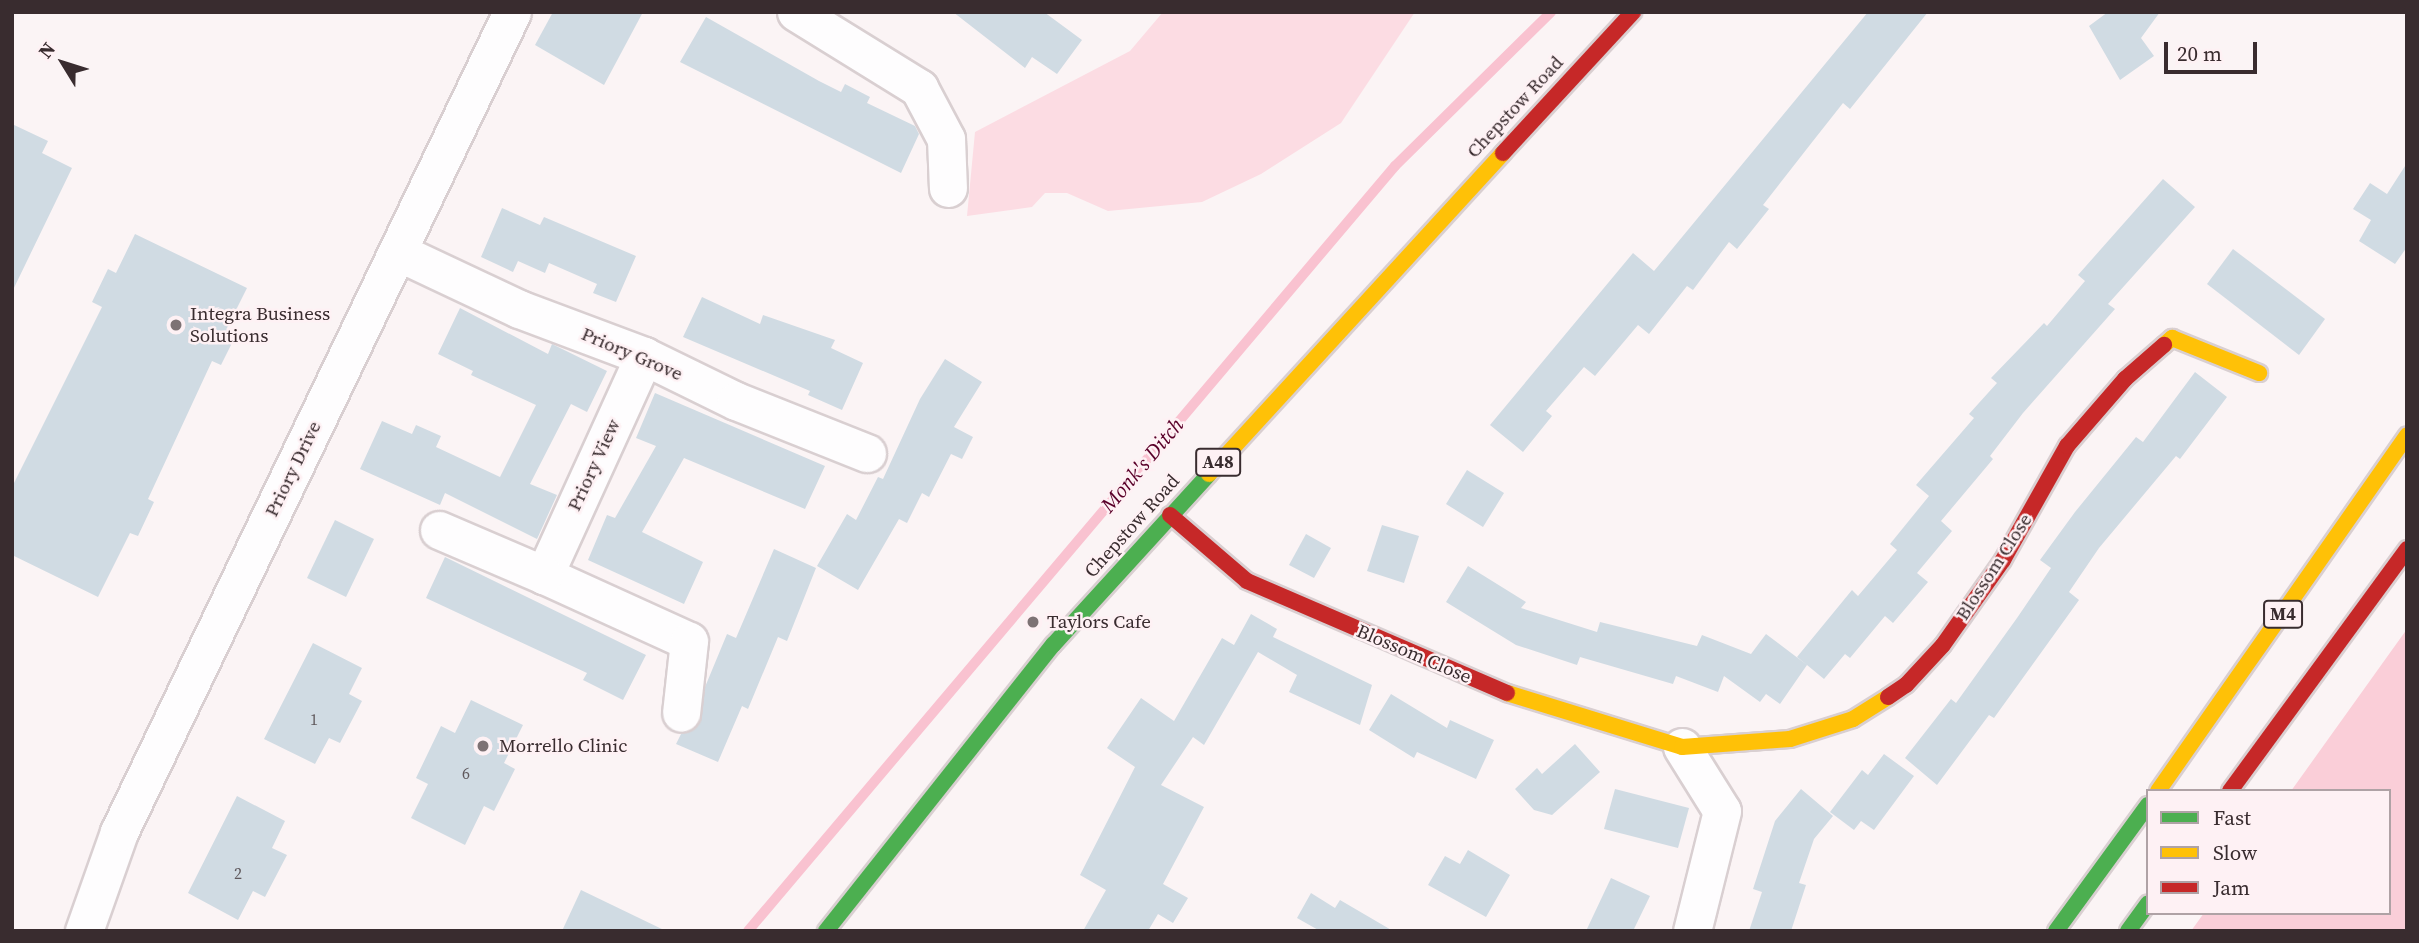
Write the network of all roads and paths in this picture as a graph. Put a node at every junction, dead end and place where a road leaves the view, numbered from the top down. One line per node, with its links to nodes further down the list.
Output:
1 (512, 12): 5 (street, Priory Drive)
2 (796, 12): 4 (street)
3 (1633, 12): 10 (main road, Chepstow Road / A48)
4 (948, 188)
5 (398, 253): 6 (street, Priory Grove); 20 (street, Priory Drive)
6 (644, 356): 9 (street, Priory Grove); 13 (street, Priory View)
7 (2259, 373): 15 (main road, Blossom Close)
8 (2407, 436): 16 (main road, M4)
9 (867, 453)
10 (1170, 515): 15 (main road, Blossom Close); 21 (main road, Chepstow Road / A48)
11 (439, 530): 13 (street)
12 (2407, 549): 17 (main road)
13 (544, 575): 14 (street)
14 (681, 713)
15 (1682, 747): 22 (street)
16 (2159, 789)
17 (2231, 789)
18 (2146, 808): 23 (main road)
19 (2146, 906): 24 (main road)
20 (84, 931)
21 (826, 931)
22 (1692, 931)
23 (2056, 931)
24 (2128, 931)

